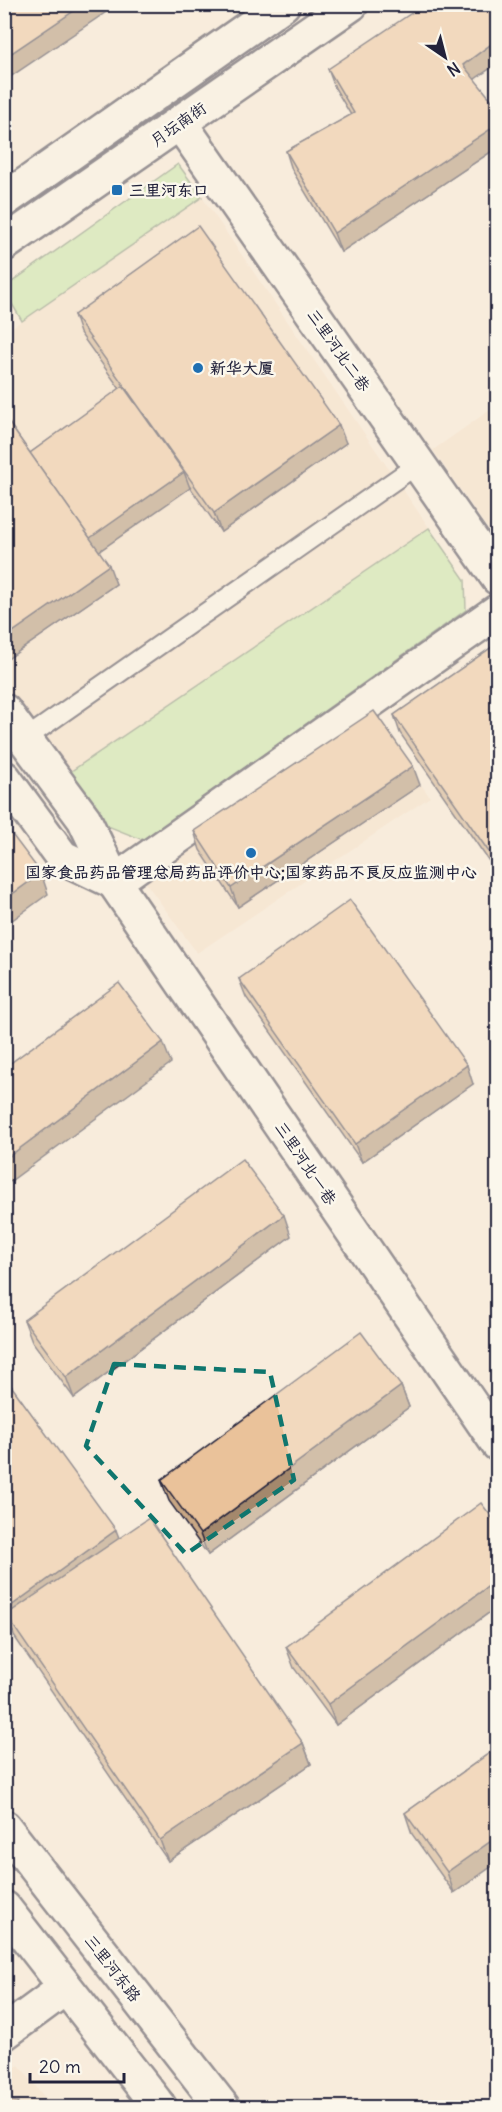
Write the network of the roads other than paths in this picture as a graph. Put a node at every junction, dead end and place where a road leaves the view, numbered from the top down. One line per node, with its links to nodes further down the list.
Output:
1 (283, 4): 4 (street)
2 (351, 4): 3 (street, 月坛南街)
3 (180, 123): 5 (street, 月坛南街); 6 (street, 三里河北二巷)
4 (4, 200)
5 (4, 244)
6 (418, 464): 7 (street, 三里河北二巷); 10 (lane)
7 (498, 578)
8 (498, 611): 12 (street)
9 (4, 711): 10 (street, 三里河北一巷)
10 (25, 739): 12 (street, 三里河北一巷)
11 (4, 778): 12 (street, 三里河北一巷)
12 (114, 882): 13 (street, 三里河北一巷)
13 (498, 1444)
14 (4, 1827): 19 (street, 三里河东路)
15 (4, 1908): 16 (street)
16 (65, 1988): 17 (street); 18 (street)
17 (4, 2033)
18 (160, 2108)
19 (224, 2108)

